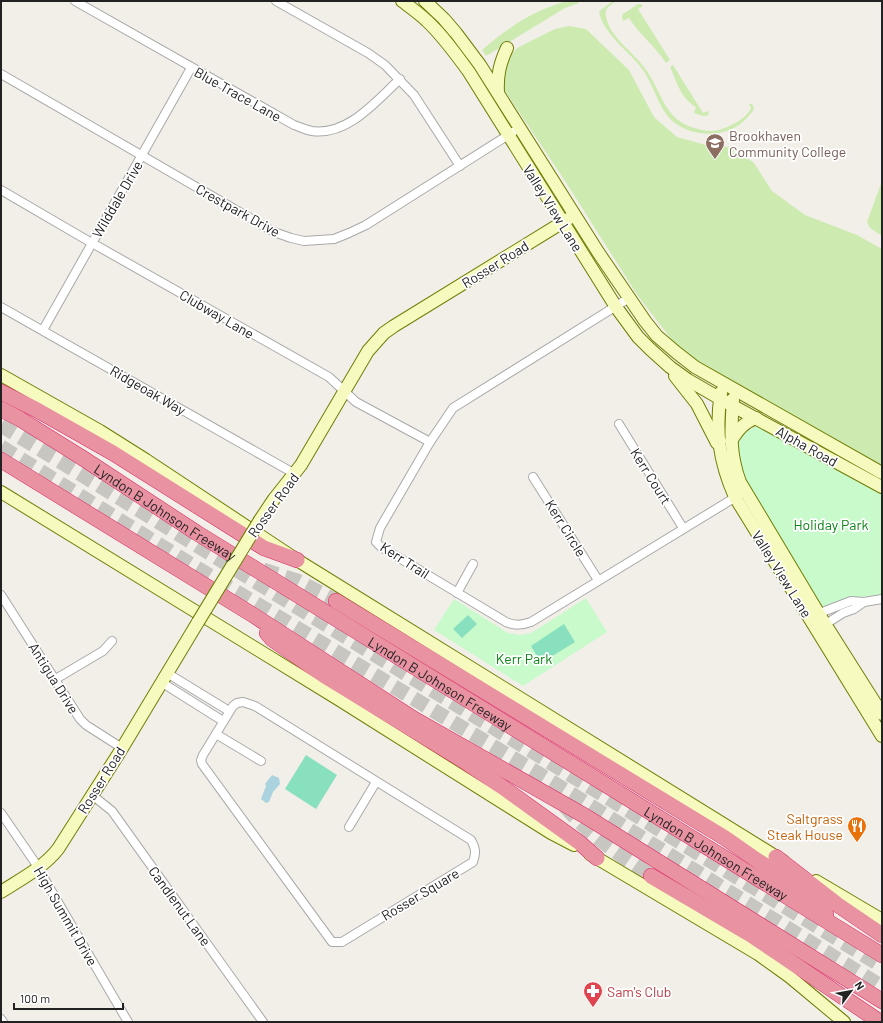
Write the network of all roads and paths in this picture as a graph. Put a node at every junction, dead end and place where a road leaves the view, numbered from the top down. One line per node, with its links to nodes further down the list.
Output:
1 (75, 1): 6 (street, Blue Trace Lane)
2 (276, 1): 8 (street)
3 (402, 1): 11 (main road, Valley View Lane)
4 (425, 1): 9 (main road, Valley View Lane)
5 (507, 48): 9 (main road)
6 (191, 68): 8 (street, Blue Trace Lane); 12 (street, Wilddale Drive)
7 (1, 74): 12 (street, Crestpark Drive)
8 (400, 79): 13 (street)
9 (498, 93): 10 (main road, Valley View Lane)
10 (520, 127): 11 (street, Crestpark Drive); 15 (main road, Valley View Lane)
11 (508, 136): 13 (street, Crestpark Drive); 16 (main road, Valley View Lane)
12 (141, 156): 13 (street, Crestpark Drive); 17 (street, Wilddale Drive)
13 (460, 166)
14 (1, 190): 17 (street, Clubway Lane)
15 (574, 215): 16 (main road, Rosser Road); 18 (main road, Valley View Lane)
16 (563, 222): 20 (main road, Valley View Lane); 25 (main road, Rosser Road)
17 (92, 243): 21 (street, Wilddale Drive); 25 (street, Clubway Lane)
18 (629, 298): 20 (street, Kerr Trail); 24 (main road, Valley View Lane)
19 (1, 307): 21 (street, Ridgeoak Way)
20 (616, 307): 22 (main road, Valley View Lane); 34 (street, Kerr Trail)
21 (43, 330): 38 (street, Ridgeoak Way)
22 (662, 359): 28 (main road, Valley View Lane); 35 (main road)
23 (1, 375): 44 (main road, Lyndon B Johnson Freeway)
24 (723, 383): 26 (main road, Valley View Lane); 28 (main road, Valley View Lane)
25 (344, 390): 34 (street, Clubway Lane); 38 (main road, Rosser Road)
26 (734, 390): 29 (main road, Valley View Lane); 37 (main road, Alpha Road)
27 (1, 392): 44 (highway)
28 (720, 399): 29 (main road, Valley View Lane); 35 (main road, Valley View Lane)
29 (733, 406): 31 (main road, Alpha Road); 33 (main road, Valley View Lane)
30 (1, 409): 73 (highway, Lyndon B Johnson Freeway)
31 (756, 418): 33 (main road); 40 (main road, Alpha Road)
32 (619, 424): 43 (street, Kerr Court)
33 (731, 441): 42 (main road, Valley View Lane)
34 (430, 442): 47 (street, Kerr Trail)
35 (720, 452): 42 (main road, Valley View Lane)
36 (1, 460): 51 (highway)
37 (882, 473)
38 (295, 474): 54 (main road, Rosser Road, bridge)
39 (533, 477): 46 (street, Kerr Circle)
40 (882, 487)
41 (1, 492): 68 (main road)
42 (740, 494): 43 (street, Kerr Trail); 52 (main road, Valley View Lane)
43 (683, 528): 46 (street, Kerr Trail)
44 (297, 560): 67 (main road, Lyndon B Johnson Freeway)
45 (473, 564): 47 (street)
46 (598, 580): 47 (street, Kerr Trail)
47 (457, 593)
48 (1, 595): 55 (street, Antigua Drive)
49 (882, 599): 52 (street)
50 (336, 601): 73 (highway)
51 (253, 615): 68 (highway); 76 (highway)
52 (818, 622): 57 (main road, Valley View Lane); 60 (main road, Valley View Lane)
53 (112, 641): 55 (street)
54 (164, 678): 56 (street); 58 (street); 61 (main road, Rosser Road)
55 (54, 680): 61 (street, Antigua Drive)
56 (229, 711): 58 (street, Rosser Square); 63 (street, Rosser Square)
57 (882, 714)
58 (223, 721): 59 (street, Rosser Square)
59 (216, 734): 62 (street); 63 (street, Rosser Square)
60 (882, 736)
61 (122, 748): 64 (main road, Rosser Road)
62 (260, 761)
63 (376, 782): 66 (street)
64 (92, 795): 69 (main road, Rosser Road); 80 (street, Candlenut Lane)
65 (1, 813): 69 (street, High Summit Drive)
66 (349, 826)
67 (776, 857): 72 (main road, Lyndon B Johnson Freeway); 74 (highway)
68 (597, 858): 81 (main road)
69 (38, 868): 71 (main road, Rosser Road); 79 (street, High Summit Drive)
70 (651, 876): 82 (highway)
71 (1, 892)
72 (882, 920)
73 (836, 926): 75 (highway, Lyndon B Johnson Freeway)
74 (882, 935)
75 (882, 955)
76 (881, 1000)
77 (1, 1019): 78 (street)
78 (2, 1022)
79 (128, 1022)
80 (263, 1022)
81 (844, 1022)
82 (880, 1022)

